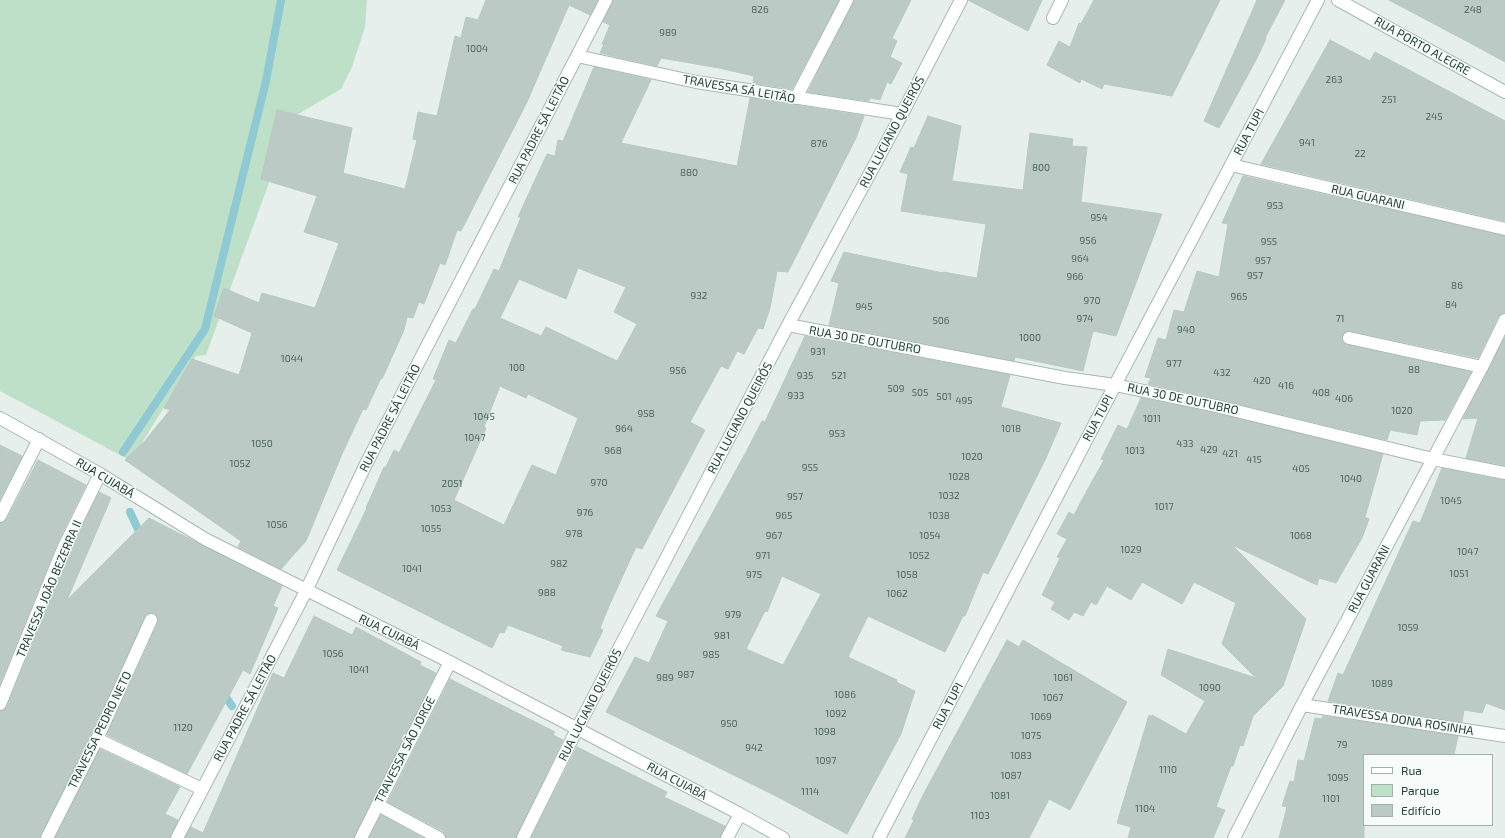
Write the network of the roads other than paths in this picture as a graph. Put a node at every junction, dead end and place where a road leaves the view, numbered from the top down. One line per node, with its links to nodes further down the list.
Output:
1 (606, 0): 8 (street, RUA PADRE SÁ LEITÃO)
2 (847, 0): 10 (street)
3 (961, 0): 11 (street, RUA LUCIANO QUEIRÓS)
4 (1062, 0): 7 (street)
5 (1318, 0): 12 (street, RUA TUPI)
6 (1338, 0): 9 (street, RUA PORTO ALEGRE)
7 (1053, 18)
8 (577, 56): 10 (street, TRAVESSA SÁ LEITÃO); 25 (street, RUA PADRE SÁ LEITÃO)
9 (1505, 92)
10 (796, 98): 11 (street, TRAVESSA SÁ LEITÃO)
11 (902, 114): 15 (street, RUA LUCIANO QUEIRÓS)
12 (1231, 165): 13 (street, RUA GUARANI); 18 (street, RUA TUPI)
13 (1505, 229)
14 (1505, 320): 17 (street, RUA GUARANI)
15 (788, 326): 18 (street, RUA 30 DE OUTUBRO); 30 (street, RUA LUCIANO QUEIRÓS)
16 (1349, 338): 17 (street)
17 (1482, 366): 21 (street, RUA GUARANI)
18 (1115, 385): 21 (street, RUA 30 DE OUTUBRO); 43 (street, RUA TUPI)
19 (0, 418): 20 (street, RUA CUIABÁ)
20 (39, 439): 23 (street, RUA CUIABÁ); 24 (street)
21 (1433, 459): 22 (street, RUA 30 DE OUTUBRO); 29 (street, RUA GUARANI)
22 (1505, 473)
23 (100, 474): 25 (street, RUA CUIABÁ); 28 (street, TRAVESSA JOÃO BEZERRA II)
24 (0, 516)
25 (306, 591): 27 (street, RUA CUIABÁ); 33 (street, RUA PADRE SÁ LEITÃO)
26 (151, 620): 32 (street, TRAVESSA PEDRO NETO)
27 (450, 662): 30 (street, RUA CUIABÁ); 34 (street, TRAVESSA SÃO JORGE)
28 (1, 699)
29 (1302, 705): 31 (street, TRAVESSA DONA ROSINHA); 44 (street, RUA GUARANI)
30 (578, 729): 35 (street, RUA CUIABÁ); 40 (street, RUA LUCIANO QUEIRÓS)
31 (1505, 736)
32 (96, 739): 33 (street); 36 (street, TRAVESSA PEDRO NETO)
33 (202, 789): 37 (street, RUA PADRE SÁ LEITÃO)
34 (378, 805): 38 (street, TRAVESSA SÃO JORGE); 39 (street)
35 (740, 814): 41 (street); 42 (street, RUA CUIABÁ)
36 (47, 838)
37 (177, 838)
38 (361, 838)
39 (440, 838)
40 (523, 838)
41 (727, 838)
42 (783, 838)
43 (879, 838)
44 (1234, 838)

